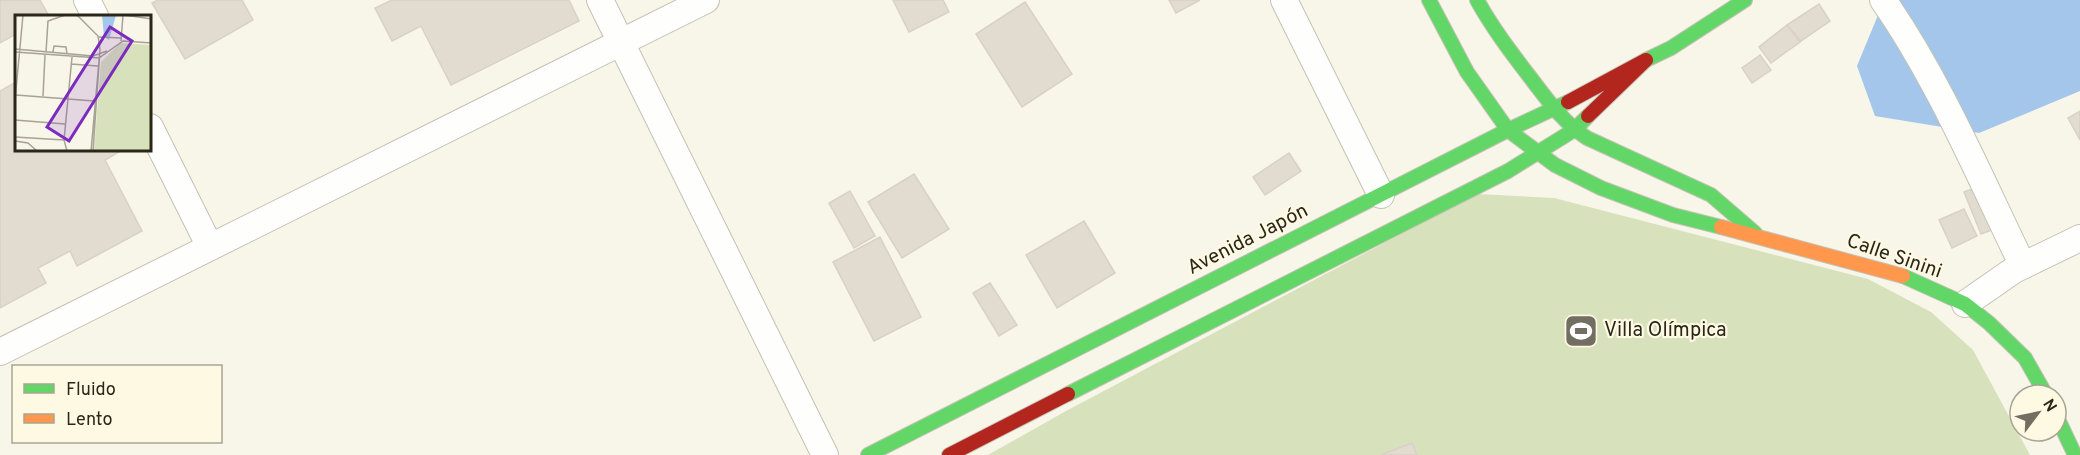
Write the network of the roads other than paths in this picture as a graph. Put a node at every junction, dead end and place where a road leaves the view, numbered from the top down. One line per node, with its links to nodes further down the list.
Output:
1 (87, 0): 9 (street)
2 (600, 0): 10 (street)
3 (706, 0): 10 (street)
4 (1284, 0): 17 (street)
5 (1429, 0): 13 (street, Calle Sinini)
6 (1477, 0): 12 (street, Calle Sinini)
7 (1745, 0): 11 (street, Avenida Japón)
8 (1882, 0): 21 (street)
9 (94, 15)
10 (622, 43): 20 (street); 26 (street)
11 (1647, 60): 12 (street, Avenida Japón); 14 (street, Avenida Japón)
12 (1554, 108): 13 (street, Avenida Japón); 14 (street, Calle Sinini)
13 (1508, 130): 16 (street, Calle Sinini); 17 (street, Avenida Japón)
14 (1574, 130): 16 (street, Avenida Japón); 18 (street, Calle Sinini)
15 (152, 131): 20 (street)
16 (1538, 153): 18 (street, Calle Sinini); 28 (street, Avenida Japón)
17 (1381, 195): 27 (street, Avenida Japón)
18 (1759, 236): 22 (street, Calle Sinini)
19 (2080, 238): 21 (street)
20 (210, 247): 23 (street)
21 (2023, 266): 22 (street)
22 (1965, 304): 24 (street, Calle Sinini)
23 (0, 352)
24 (2039, 383)
25 (2068, 441): 29 (street)
26 (825, 455)
27 (868, 455)
28 (949, 455)
29 (2075, 455)

